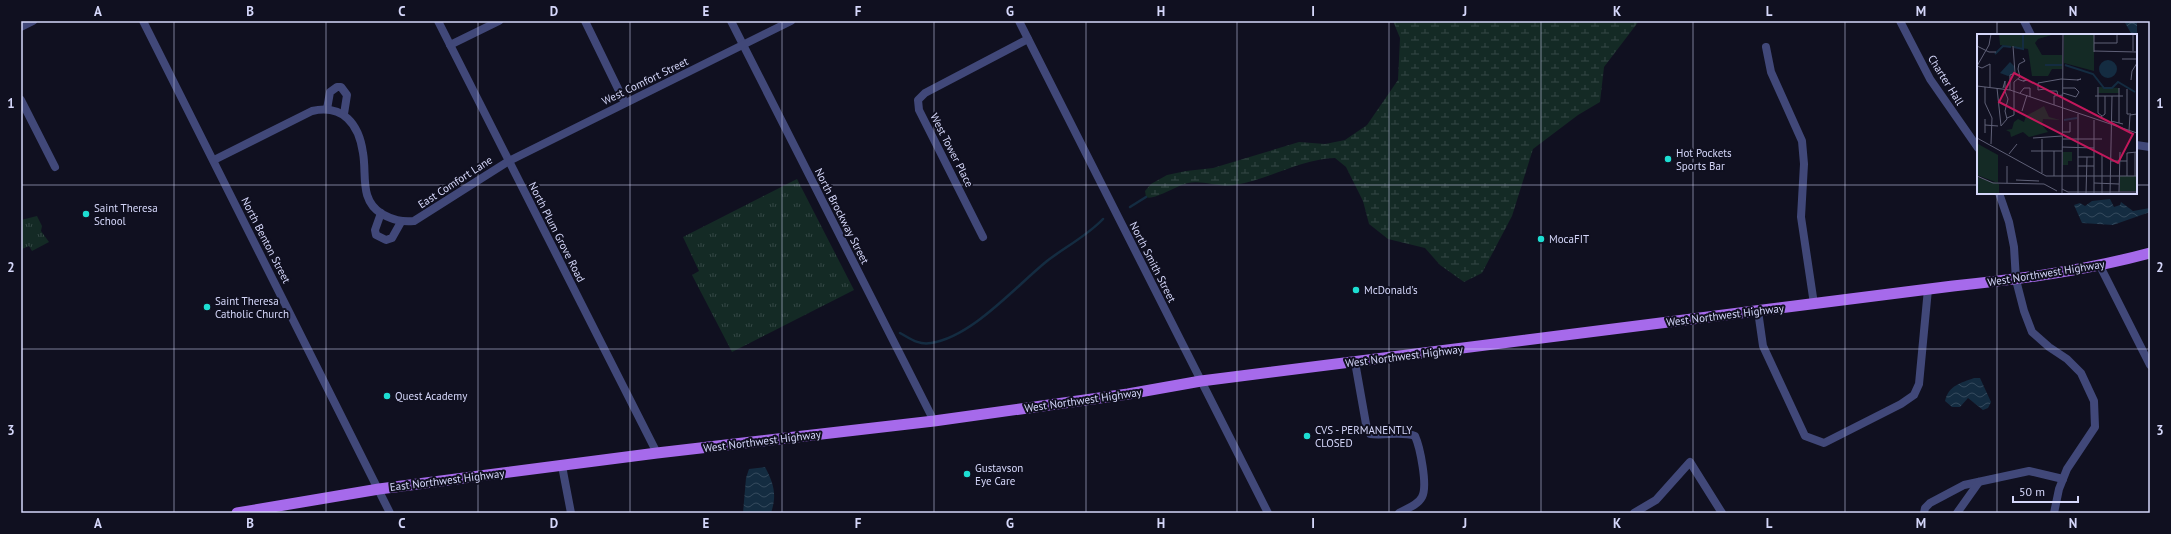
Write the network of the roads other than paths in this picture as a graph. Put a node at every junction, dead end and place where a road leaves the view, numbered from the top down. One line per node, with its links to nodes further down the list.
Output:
1 (33, 21): 11 (street)
2 (143, 21): 24 (street, North Benton Street)
3 (438, 21): 14 (street, North Plum Grove Road)
4 (499, 21): 14 (street)
5 (584, 21): 18 (street)
6 (731, 21): 15 (street, North Brockway Street)
7 (791, 21): 15 (street, West Comfort Street)
8 (1019, 21): 13 (street, North Smith Street)
9 (1900, 21): 22 (street, Charter Hall)
10 (2024, 21): 12 (street)
11 (21, 27)
12 (2030, 34)
13 (1028, 39): 30 (street, West Tower Place); 39 (street, North Smith Street)
14 (450, 45): 25 (street, North Plum Grove Road)
15 (743, 45): 18 (street, West Comfort Street); 40 (street, North Brockway Street)
16 (1766, 46): 35 (street)
17 (21, 100): 26 (street)
18 (625, 103): 25 (street, West Comfort Street)
19 (327, 108): 20 (street); 20 (street); 24 (street)
20 (344, 114): 28 (street)
21 (2137, 145): 23 (street)
22 (1977, 147)
23 (2150, 147)
24 (214, 160): 45 (street, North Benton Street)
25 (508, 161): 29 (street, East Comfort Lane); 41 (street, North Plum Grove Road)
26 (55, 167)
27 (1999, 194): 33 (street)
28 (381, 213): 29 (street); 29 (street)
29 (401, 222)
30 (983, 237)
31 (2150, 253): 32 (main road, West Northwest Highway)
32 (2100, 266): 33 (main road, West Northwest Highway); 38 (street)
33 (2016, 280): 34 (main road, West Northwest Highway); 43 (street)
34 (1928, 289): 35 (main road, West Northwest Highway); 36 (street)
35 (1814, 304): 36 (main road, West Northwest Highway)
36 (1758, 311): 37 (main road, West Northwest Highway)
37 (1355, 362): 39 (main road, West Northwest Highway); 50 (street)
38 (2150, 365)
39 (1201, 382): 40 (main road, West Northwest Highway); 49 (street, North Smith Street)
40 (934, 421): 41 (main road, West Northwest Highway)
41 (657, 453): 42 (main road, East Northwest Highway)
42 (562, 466): 45 (main road, East Northwest Highway); 48 (street)
43 (2063, 479): 44 (street); 55 (street)
44 (1979, 482): 53 (street); 54 (street)
45 (379, 489): 46 (main road, East Northwest Highway); 47 (street, North Benton Street)
46 (237, 513)
47 (390, 513)
48 (571, 513)
49 (1268, 513)
50 (1399, 513)
51 (1634, 513): 52 (street)
52 (1722, 513)
53 (1924, 513)
54 (1957, 513)
55 (2054, 513)

